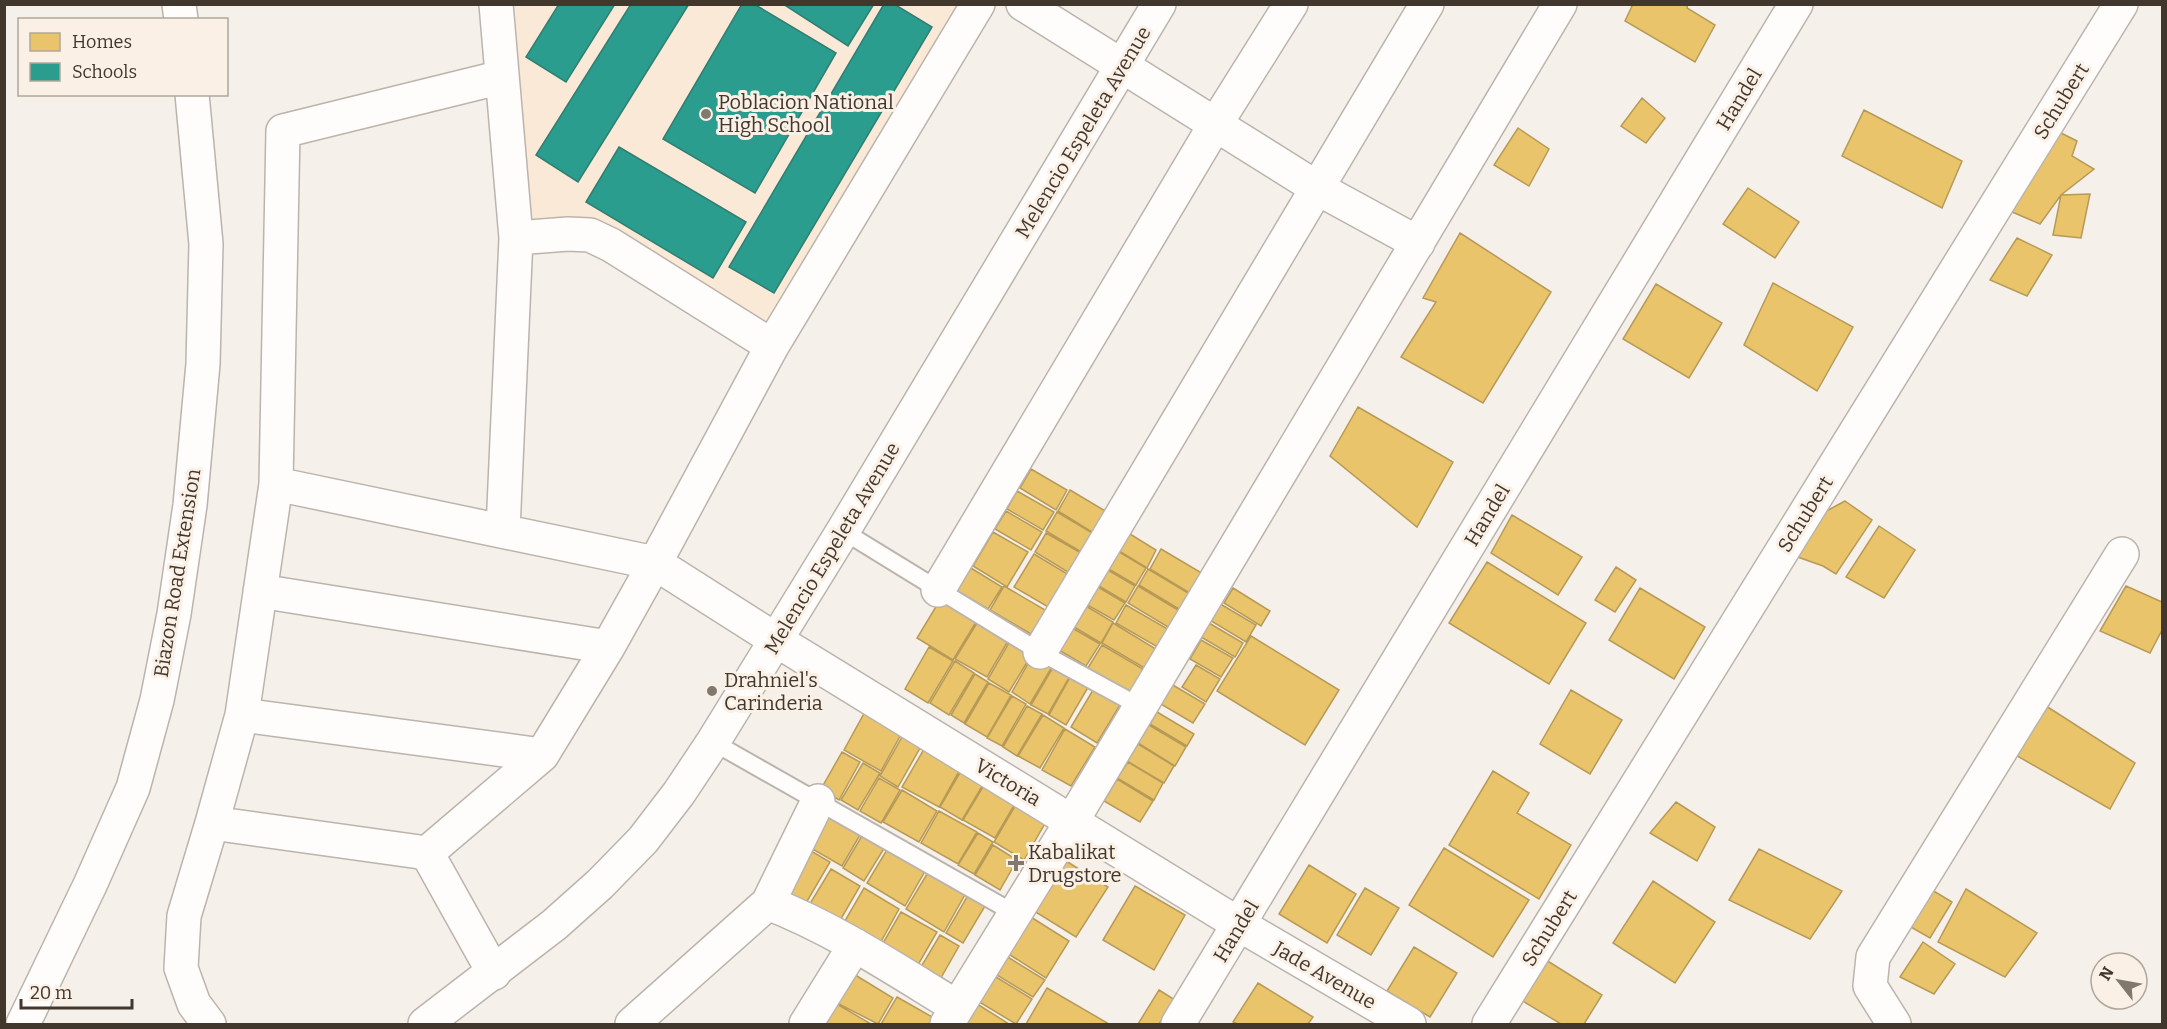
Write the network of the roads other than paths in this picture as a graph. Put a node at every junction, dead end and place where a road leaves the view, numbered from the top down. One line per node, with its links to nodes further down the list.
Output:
1 (496, 4): 11 (street)
2 (978, 4): 17 (street)
3 (1023, 4): 10 (street)
4 (1159, 4): 10 (street, Melencio Espeleta Avenue)
5 (1291, 4): 13 (street)
6 (1427, 4): 14 (street)
7 (1560, 4): 16 (street)
8 (1796, 4): 38 (street, Handel)
9 (2121, 4): 49 (street, Schubert)
10 (1123, 67): 13 (street); 20 (street, Melencio Espeleta Avenue)
11 (502, 77): 15 (street); 18 (street)
12 (192, 96): 42 (street, Biazon Road Extension)
13 (1215, 125): 14 (street); 23 (street)
14 (1317, 188): 16 (street); 27 (street)
15 (516, 238): 17 (street); 19 (street)
16 (1418, 243): 28 (street)
17 (772, 346): 22 (street)
18 (276, 484): 19 (street); 24 (street)
19 (503, 530): 22 (street)
20 (843, 531): 23 (lane); 25 (street, Melencio Espeleta Avenue)
21 (2122, 554): 50 (street)
22 (655, 563): 25 (street, Victoria); 26 (street)
23 (938, 590): 27 (lane)
24 (260, 591): 26 (street); 29 (street)
25 (776, 640): 30 (street, Melencio Espeleta Avenue); 33 (street, Victoria)
26 (608, 647): 31 (street)
27 (1040, 652): 28 (lane)
28 (1139, 706): 33 (street)
29 (242, 715): 31 (street); 34 (street)
30 (713, 742): 32 (lane); 40 (street, Melencio Espeleta Avenue)
31 (542, 755): 35 (street)
32 (818, 801): 36 (street); 37 (lane)
33 (1072, 821): 37 (street); 38 (street, Victoria)
34 (213, 823): 35 (street); 43 (street)
35 (427, 853): 40 (street)
36 (768, 903): 39 (street); 45 (street)
37 (1014, 913): 41 (street)
38 (1240, 925): 47 (street, Handel); 48 (street, Jade Avenue)
39 (855, 945): 41 (street); 46 (street)
40 (494, 973): 44 (street, Melencio Espeleta Avenue)
41 (952, 1016)
42 (23, 1024)
43 (209, 1024)
44 (425, 1024)
45 (633, 1024)
46 (806, 1024)
47 (1178, 1024)
48 (1409, 1024)
49 (1489, 1024)
50 (1894, 1024)

